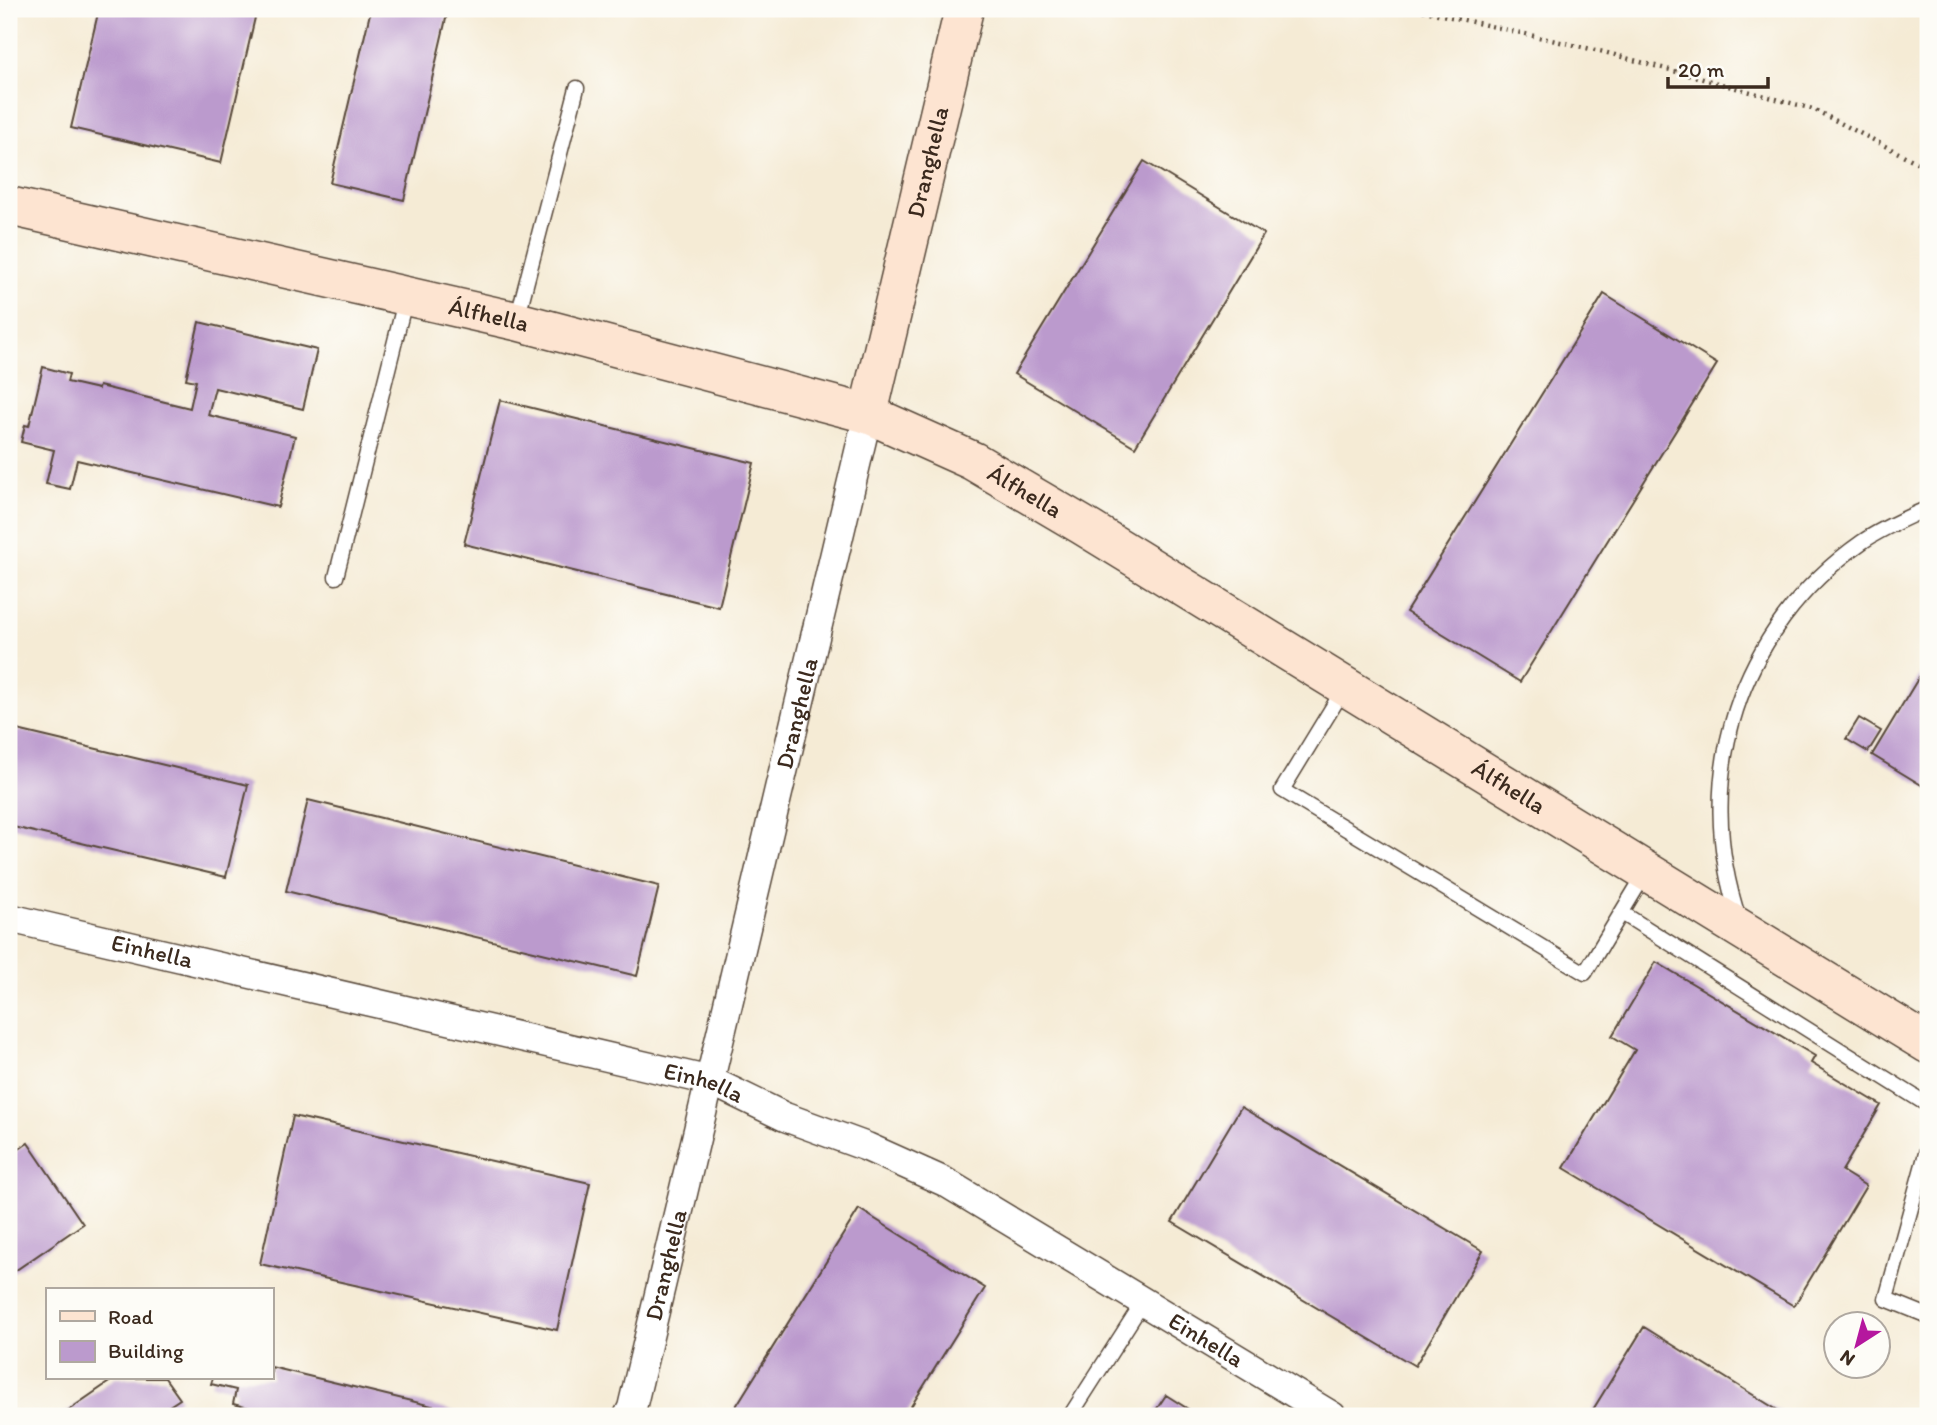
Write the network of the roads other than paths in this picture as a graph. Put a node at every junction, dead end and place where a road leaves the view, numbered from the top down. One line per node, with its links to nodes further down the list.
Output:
1 (964, 9): 6 (street, Dranghella)
2 (577, 88): 5 (lane)
3 (9, 206): 4 (street, Álfhella)
4 (406, 296): 5 (street, Álfhella); 8 (lane)
5 (516, 321): 6 (street, Álfhella)
6 (868, 414): 9 (street, Álfhella); 15 (street, Dranghella)
7 (1928, 508): 13 (lane)
8 (337, 577)
9 (1346, 686): 10 (street, Álfhella); 11 (lane)
10 (1647, 871): 11 (lane); 13 (street, Álfhella)
11 (1622, 913): 16 (lane)
12 (9, 918): 15 (street, Einhella)
13 (1743, 931): 14 (street, Álfhella)
14 (1928, 1044)
15 (712, 1080): 18 (street, Einhella); 20 (street, Dranghella)
16 (1928, 1105)
17 (1928, 1146): 19 (lane)
18 (1143, 1301): 21 (lane); 22 (street, Einhella)
19 (1928, 1316)
20 (628, 1416)
21 (1070, 1416)
22 (1332, 1416)

